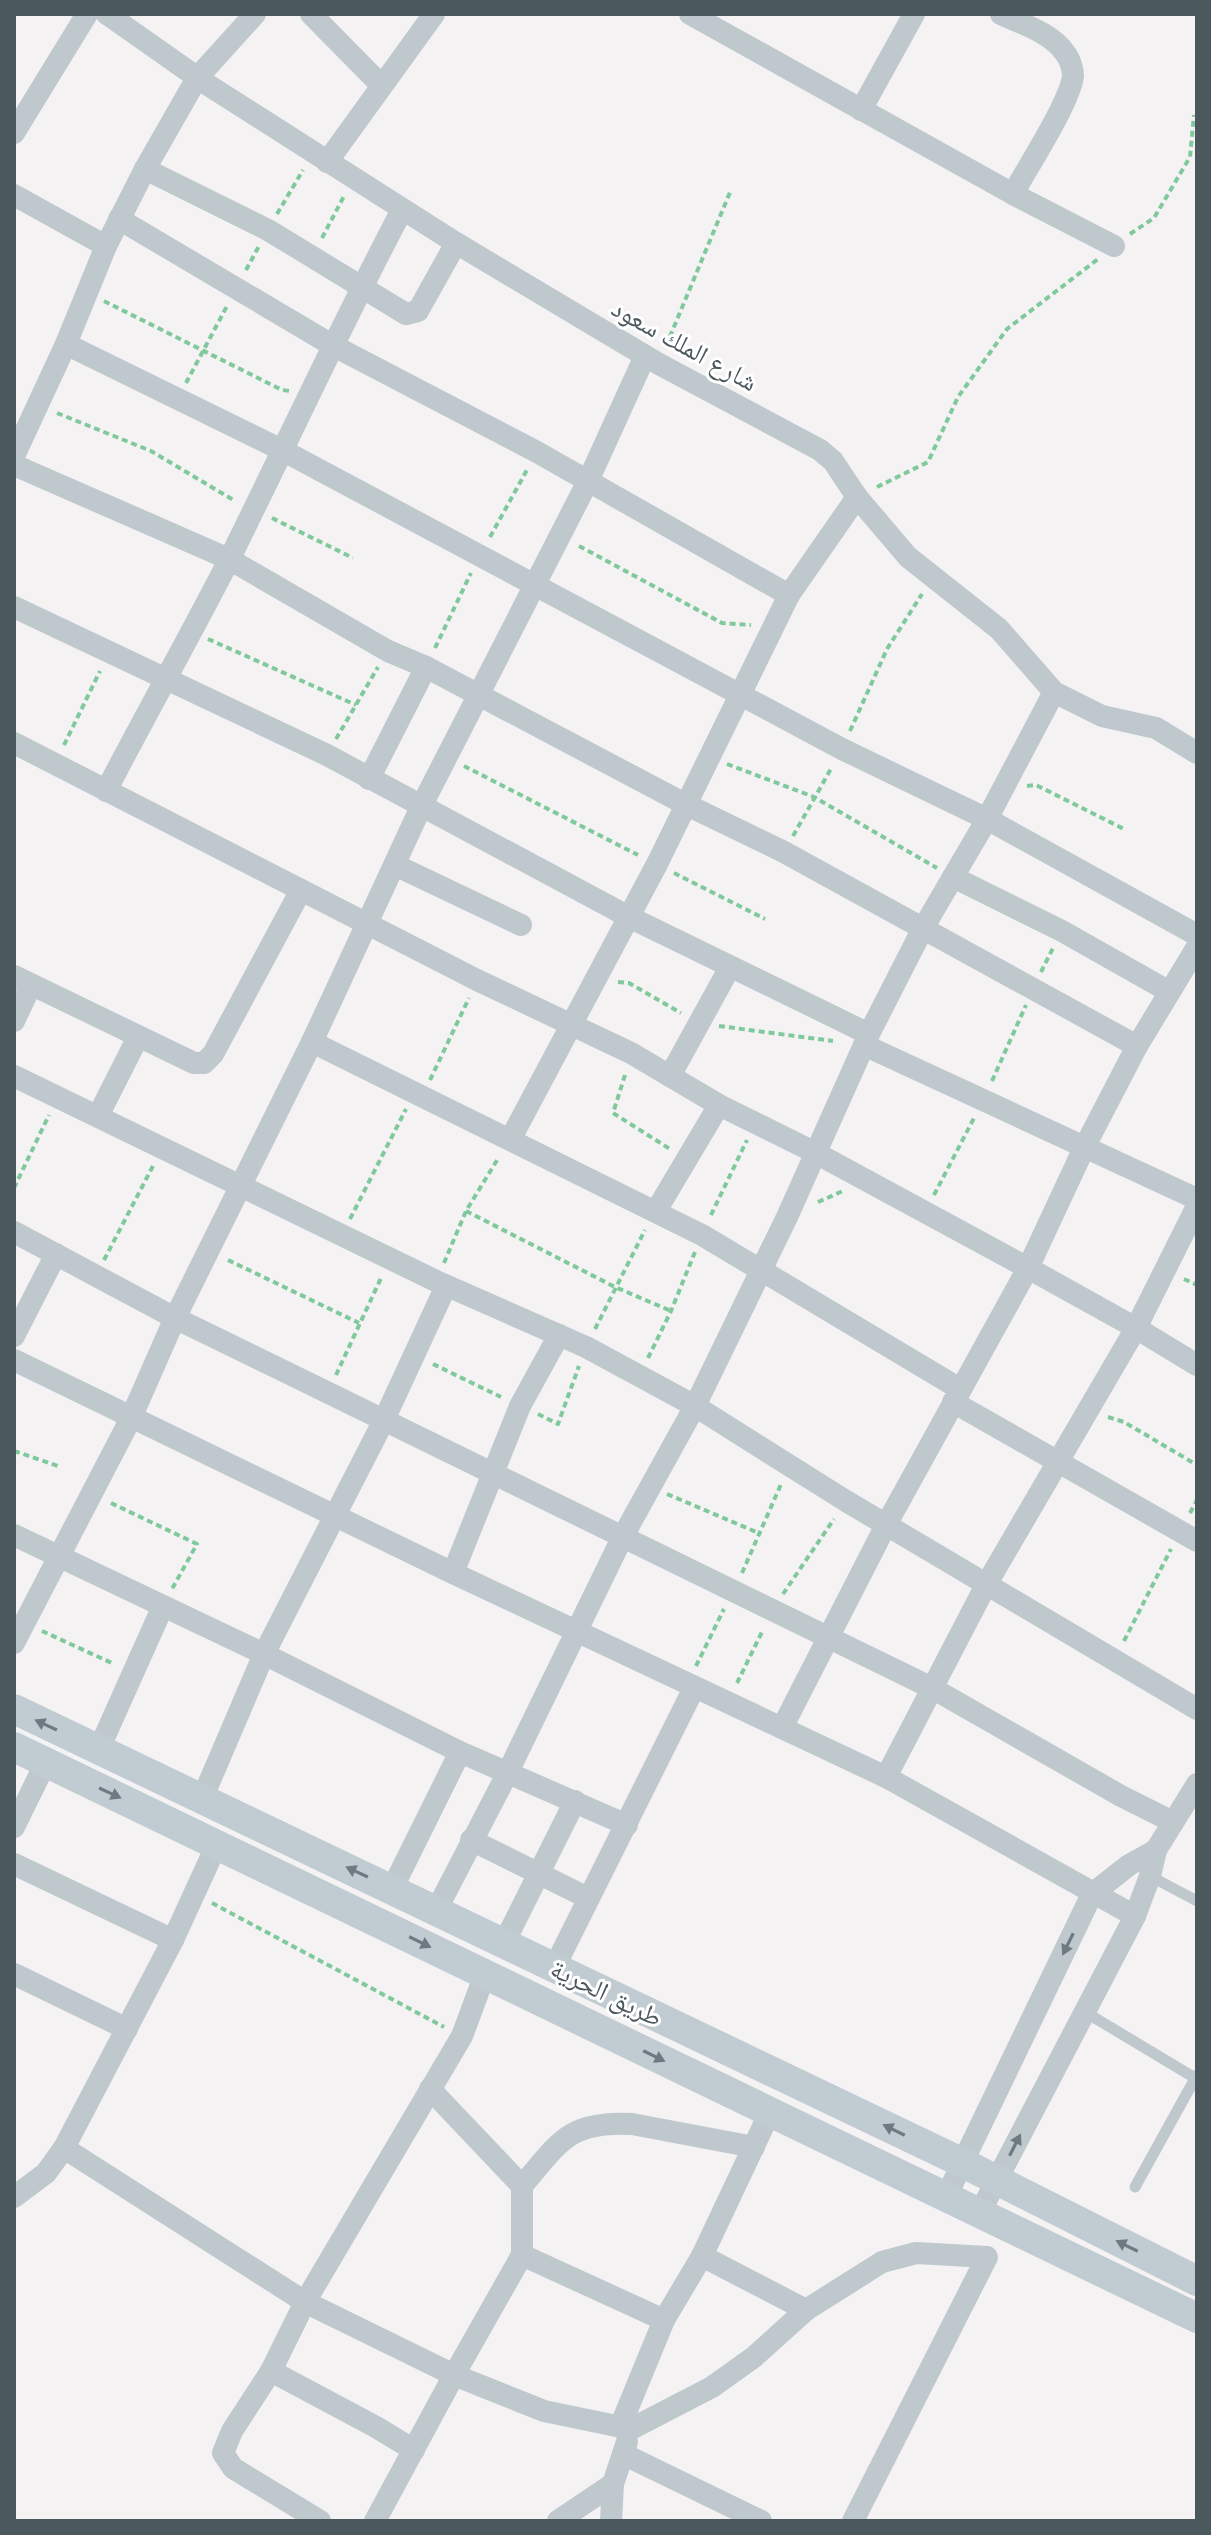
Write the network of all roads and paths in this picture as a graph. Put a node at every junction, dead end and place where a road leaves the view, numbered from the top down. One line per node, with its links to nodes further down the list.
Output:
1 (87, 14): 13 (street)
2 (107, 14): 9 (street, شارع الملك سعود)
3 (255, 14): 9 (street)
4 (311, 14): 10 (street)
5 (434, 14): 10 (street)
6 (914, 14): 11 (street)
7 (1001, 14): 18 (street)
8 (702, 17): 11 (street)
9 (197, 78): 14 (street, شارع الملك سعود); 15 (street)
10 (381, 85): 14 (street)
11 (861, 110): 18 (street)
12 (1194, 115): 25 (path)
13 (14, 133)
14 (320, 158): 16 (street, شارع الملك سعود); 22 (path)
15 (145, 169): 21 (street); 22 (street)
16 (353, 180): 20 (street, شارع الملك سعود); 26 (path)
17 (731, 190): 33 (path)
18 (1013, 194): 25 (street)
19 (14, 195): 24 (street)
20 (402, 210): 23 (street, شارع الملك سعود); 27 (street)
21 (119, 219): 24 (street); 28 (street)
22 (268, 230): 26 (street); 28 (path)
23 (456, 243): 27 (street); 33 (street, شارع الملك سعود)
24 (106, 246): 29 (street)
25 (1114, 246): 42 (path)
26 (311, 257): 27 (street)
27 (362, 285): 31 (street)
28 (236, 288): 31 (street); 32 (path)
29 (87, 293): 30 (street); 32 (path)
30 (66, 344): 35 (street); 36 (street)
31 (332, 345): 34 (street); 38 (street)
32 (206, 350): 34 (path); 35 (path)
33 (652, 360): 41 (street); 42 (street, شارع الملك سعود)
34 (312, 393): 37 (street)
35 (177, 399): 37 (street)
36 (38, 406): 39 (street); 43 (path)
37 (282, 450): 43 (street); 45 (street)
38 (537, 452): 41 (street); 45 (path)
39 (14, 456)
40 (14, 465): 47 (street)
41 (588, 481): 44 (street); 50 (street)
42 (857, 497): 48 (street, شارع الملك سعود); 50 (street)
43 (253, 509): 46 (path); 47 (street)
44 (560, 535): 49 (street); 52 (path)
45 (480, 554): 49 (street); 56 (path)
46 (353, 558)
47 (229, 559): 53 (street); 54 (street)
48 (932, 578): 58 (street, شارع الملك سعود); 63 (path)
49 (533, 585): 59 (street); 60 (street)
50 (789, 595): 52 (street)
51 (14, 607): 55 (street)
52 (773, 627): 60 (street)
53 (192, 632): 57 (street); 61 (path)
54 (388, 651): 56 (street); 61 (path)
55 (109, 653): 57 (street); 68 (path)
56 (426, 667): 59 (street); 69 (street)
57 (165, 678): 65 (street); 71 (street)
58 (1054, 692): 64 (street, شارع الملك سعود); 70 (street)
59 (478, 694): 67 (street); 73 (street)
60 (741, 694): 63 (street); 66 (street)
61 (356, 705): 65 (path)
62 (14, 743): 68 (street)
63 (842, 749): 72 (path); 75 (street)
64 (1197, 753)
65 (327, 755): 69 (street)
66 (709, 757): 72 (path); 73 (street)
67 (448, 758): 74 (street); 78 (path)
68 (54, 765): 71 (street)
69 (369, 779): 74 (street)
70 (1005, 787): 75 (street); 76 (path)
71 (106, 791): 81 (street)
72 (814, 797): 77 (path); 80 (path)
73 (685, 804): 77 (street); 78 (street)
74 (421, 807): 79 (street); 82 (street)
75 (987, 819): 80 (street); 88 (street)
76 (1126, 830)
77 (784, 852): 86 (street)
78 (657, 864): 82 (street); 83 (path)
79 (395, 865): 84 (street); 85 (street)
80 (953, 877): 86 (street); 87 (street)
81 (301, 890): 84 (street); 99 (street)
82 (629, 917): 90 (street); 93 (street)
83 (765, 919)
84 (368, 923): 91 (street); 101 (street)
85 (521, 925)
86 (922, 930): 94 (street); 100 (street)
87 (1062, 931): 94 (path); 95 (street)
88 (1197, 935)
89 (1197, 947): 95 (street)
90 (730, 967): 97 (street); 100 (street)
91 (477, 980): 98 (street); 106 (path)
92 (23, 981): 96 (street); 99 (street)
93 (597, 981): 97 (path); 98 (street)
94 (1033, 988): 102 (street); 108 (path)
95 (1168, 991): 102 (street)
96 (14, 1021)
97 (700, 1023): 100 (path); 105 (street)
98 (572, 1026): 103 (street); 112 (street)
99 (138, 1037): 110 (street)
100 (866, 1040): 108 (street); 115 (street)
101 (312, 1042): 106 (street); 118 (street)
102 (1137, 1046): 113 (street)
103 (631, 1053): 105 (street); 116 (path)
104 (14, 1076): 107 (street)
105 (670, 1076): 109 (street)
106 (418, 1095): 112 (street); 127 (path)
107 (57, 1097): 110 (street); 119 (path)
108 (984, 1100): 113 (street); 124 (path)
109 (719, 1105): 111 (street); 116 (street)
110 (98, 1116): 114 (street)
111 (755, 1124): 115 (street); 128 (path)
112 (511, 1138): 122 (path); 123 (street)
113 (1084, 1148): 120 (street); 132 (street)
114 (162, 1149): 118 (street); 134 (path)
115 (814, 1152): 117 (street); 125 (street)
116 (687, 1160): 123 (street)
117 (866, 1180): 124 (street); 125 (path)
118 (241, 1186): 127 (street); 129 (street)
119 (14, 1188)
120 (1197, 1199)
121 (1197, 1206): 140 (street)
122 (466, 1211): 135 (path); 136 (path)
123 (656, 1211): 128 (street); 136 (path)
124 (925, 1213): 132 (street)
125 (787, 1217): 133 (street)
126 (14, 1232): 130 (street)
127 (342, 1235): 131 (street)
128 (702, 1235): 133 (street); 137 (path)
129 (209, 1251): 138 (street); 139 (path)
130 (56, 1254): 134 (street); 142 (street)
131 (391, 1259): 135 (street); 139 (path)
132 (1028, 1268): 140 (street); 149 (street)
133 (761, 1270): 149 (street); 151 (street)
134 (96, 1276): 138 (street)
135 (441, 1283): 141 (street); 144 (street)
136 (615, 1287): 137 (path); 143 (path)
137 (671, 1311): 147 (path)
138 (175, 1318): 148 (street); 153 (street)
139 (359, 1323): 148 (path)
140 (1136, 1328): 146 (street); 152 (street)
141 (559, 1335): 143 (street); 150 (street)
142 (14, 1336)
143 (586, 1347): 147 (street); 150 (path)
144 (413, 1355): 150 (path); 154 (street)
145 (14, 1360): 153 (street)
146 (1197, 1365)
147 (638, 1377): 151 (street)
148 (329, 1392): 154 (street)
149 (956, 1396): 156 (street); 165 (street)
150 (520, 1406): 160 (street)
151 (695, 1406): 157 (street); 161 (street)
152 (1089, 1412): 156 (street); 158 (path)
153 (131, 1418): 162 (street); 164 (street)
154 (384, 1420): 160 (street); 164 (street)
155 (14, 1451): 159 (path)
156 (1058, 1461): 168 (street); 172 (street)
157 (789, 1465): 163 (street); 166 (path)
158 (1197, 1465)
159 (61, 1467)
160 (495, 1473): 169 (street); 171 (street)
161 (651, 1487): 166 (path); 169 (street)
162 (90, 1493): 170 (street); 174 (path)
163 (846, 1501): 165 (street); 175 (path)
164 (334, 1515): 171 (street); 180 (street)
165 (886, 1525): 172 (street); 178 (street)
166 (761, 1534): 173 (path)
167 (14, 1535): 170 (street)
168 (1189, 1536): 181 (path)
169 (622, 1538): 173 (street); 177 (street)
170 (57, 1556): 174 (street); 176 (street)
171 (453, 1573): 177 (street)
172 (986, 1585): 181 (street); 184 (street)
173 (734, 1590): 175 (street); 183 (path)
174 (163, 1606): 180 (street); 182 (street)
175 (773, 1610): 178 (street); 185 (path)
176 (20, 1620): 179 (street); 182 (path)
177 (575, 1631): 183 (street); 193 (street)
178 (826, 1638): 184 (street); 188 (street)
179 (14, 1643)
180 (264, 1654): 191 (street); 196 (street)
181 (1114, 1661): 187 (street)
182 (132, 1673): 190 (street)
183 (690, 1686): 185 (street); 199 (street)
184 (932, 1688): 194 (street); 198 (street)
185 (727, 1703): 188 (street)
186 (14, 1709): 190 (main road, طريق الحرية, one-way to 186)
187 (1197, 1709)
188 (782, 1728): 194 (street)
189 (14, 1747): 192 (main road, طريق الحرية)
190 (99, 1749): 196 (main road, طريق الحرية)
191 (460, 1752): 193 (street); 208 (street)
192 (46, 1762): 200 (street); 202 (main road, طريق الحرية, one-way to 202)
193 (507, 1774): 197 (street); 201 (street)
194 (886, 1777): 209 (street)
195 (1197, 1784): 198 (street)
196 (202, 1799): 208 (main road, طريق الحرية, one-way to 196)
197 (575, 1801): 199 (street); 206 (street)
198 (1173, 1822): 203 (street)
199 (627, 1825): 211 (street)
200 (14, 1827)
201 (471, 1840): 206 (street); 213 (street)
202 (217, 1844): 210 (street); 219 (main road, طريق الحرية, one-way to 219)
203 (1156, 1850): 205 (street); 207 (street)
204 (14, 1864): 215 (street)
205 (1129, 1865): 207 (lane); 209 (street)
206 (537, 1874): 211 (street); 216 (street)
207 (1150, 1876): 212 (lane); 214 (street)
208 (392, 1889): 213 (main road, طريق الحرية)
209 (1092, 1894): 214 (street); 228 (street, one-way to 228)
210 (196, 1895): 215 (street); 222 (path)
211 (588, 1898): 217 (street)
212 (1197, 1901)
213 (436, 1911): 216 (main road, طريق الحرية)
214 (1135, 1916): 220 (street)
215 (173, 1940): 221 (street)
216 (504, 1943): 217 (main road, طريق الحرية)
217 (555, 1966): 228 (main road, طريق الحرية, one-way to 217)
218 (14, 1974): 221 (street)
219 (485, 1974): 222 (street); 225 (main road, طريق الحرية, one-way to 225)
220 (1085, 2012): 223 (lane); 229 (street, one-way to 220)
221 (127, 2029): 227 (street)
222 (462, 2036): 224 (street)
223 (1196, 2076): 231 (lane)
224 (430, 2089): 230 (street); 239 (street)
225 (770, 2112): 226 (street); 233 (main road, طريق الحرية)
226 (754, 2147): 230 (street); 236 (street)
227 (64, 2148): 232 (street); 239 (street)
228 (961, 2162): 229 (main road, طريق الحرية); 233 (street)
229 (996, 2182): 234 (street); 238 (main road, طريق الحرية, one-way to 229)
230 (522, 2186): 235 (street)
231 (1135, 2187)
232 (14, 2197)
233 (946, 2197): 234 (main road, طريق الحرية)
234 (992, 2220): 237 (street); 241 (main road, طريق الحرية)
235 (522, 2255): 242 (street); 244 (street)
236 (702, 2256): 240 (street); 242 (street)
237 (987, 2257): 240 (street); 254 (street)
238 (1197, 2281)
239 (305, 2302): 243 (street); 244 (street)
240 (806, 2310): 245 (street)
241 (1197, 2318)
242 (664, 2320): 245 (street)
243 (271, 2371): 246 (street); 249 (street)
244 (454, 2375): 245 (street); 246 (street)
245 (625, 2428): 247 (street)
246 (414, 2450): 250 (street)
247 (623, 2454): 248 (street); 253 (street)
248 (613, 2484): 251 (street); 252 (street)
249 (320, 2521)
250 (375, 2521)
251 (558, 2521)
252 (611, 2521)
253 (761, 2521)
254 (853, 2521)

